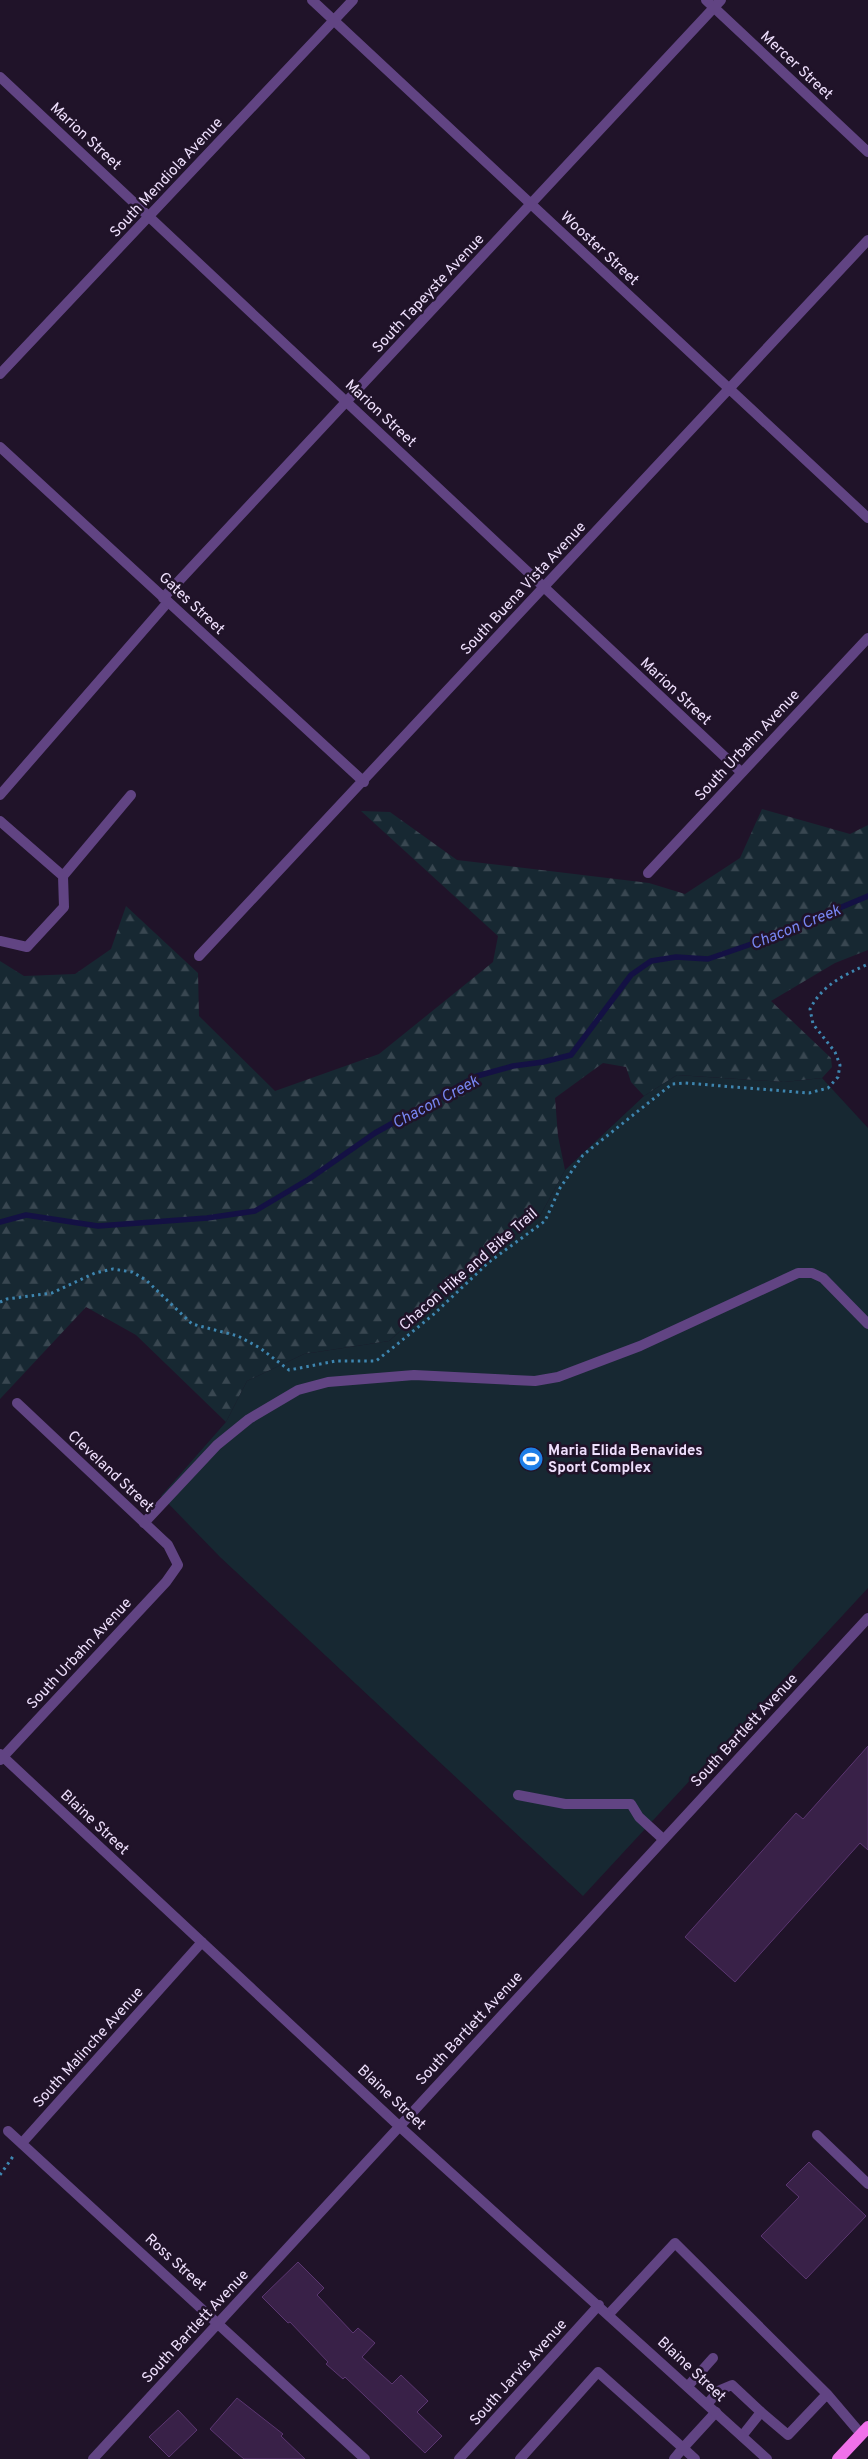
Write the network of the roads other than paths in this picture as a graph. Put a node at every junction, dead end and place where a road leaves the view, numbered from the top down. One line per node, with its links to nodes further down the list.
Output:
1 (312, 0): 5 (street, Wooster Street)
2 (353, 0): 5 (street, South Mendiola Avenue)
3 (706, 0): 4 (street, Mercer Street)
4 (718, 4): 7 (street, Mercer Street); 8 (street, South Tapeyste Avenue)
5 (334, 20): 8 (street, Wooster Street); 9 (street, South Mendiola Avenue)
6 (0, 77): 9 (street, Marion Street)
7 (868, 152)
8 (532, 205): 12 (street, Wooster Street); 13 (street, South Tapeyste Avenue)
9 (149, 216): 11 (street, South Mendiola Avenue); 13 (street, Marion Street)
10 (868, 240): 12 (street, South Buena Vista Avenue)
11 (0, 374)
12 (730, 390): 15 (street, Wooster Street); 16 (street, South Buena Vista Avenue)
13 (346, 402): 16 (street, Marion Street); 17 (street, South Tapeyste Avenue)
14 (0, 447): 17 (street, Gates Street)
15 (868, 518)
16 (544, 587): 19 (street, Marion Street); 20 (street, South Buena Vista Avenue)
17 (166, 600): 20 (street, Gates Street); 22 (street, South Tapeyste Avenue)
18 (868, 638): 19 (street, South Urbahn Avenue)
19 (741, 772): 24 (street, South Urbahn Avenue)
20 (364, 782): 27 (street, South Buena Vista Avenue)
21 (131, 795): 25 (street)
22 (0, 796)
23 (0, 821): 25 (street)
24 (648, 873)
25 (63, 876): 26 (street)
26 (0, 941)
27 (199, 956)
28 (868, 1324): 30 (street)
29 (17, 1403): 30 (street, Cleveland Street)
30 (144, 1523): 31 (street, Cleveland Street)
31 (178, 1565): 33 (street, South Urbahn Avenue)
32 (868, 1618): 35 (street, South Bartlett Avenue)
33 (1, 1756): 36 (street, Blaine Street)
34 (518, 1795): 35 (street)
35 (663, 1840): 37 (street, South Bartlett Avenue)
36 (202, 1942): 37 (street, Blaine Street); 40 (street, South Malinche Avenue)
37 (399, 2126): 42 (street, Blaine Street); 44 (street, South Bartlett Avenue)
38 (8, 2131): 40 (street, Ross Street)
39 (817, 2135): 41 (street)
40 (22, 2143): 44 (street, Ross Street)
41 (868, 2184)
42 (599, 2305): 43 (street, Blaine Street); 56 (street, South Jarvis Avenue)
43 (609, 2314): 46 (street, Blaine Street); 47 (street)
44 (219, 2322): 54 (street, South Bartlett Avenue); 55 (street, Ross Street)
45 (713, 2358): 46 (street)
46 (688, 2386): 48 (street, Blaine Street)
47 (827, 2394): 50 (street); 51 (street)
48 (707, 2404): 49 (street, Blaine Street); 50 (street)
49 (716, 2412): 52 (street, Blaine Street); 53 (street)
50 (761, 2412): 52 (street)
51 (865, 2431): 61 (main road)
52 (742, 2436): 60 (street, Blaine Street)
53 (683, 2448): 57 (street); 58 (street); 59 (street)
54 (93, 2459)
55 (365, 2459)
56 (459, 2459)
57 (520, 2459)
58 (674, 2459)
59 (695, 2459)
60 (767, 2459)
61 (838, 2459)

